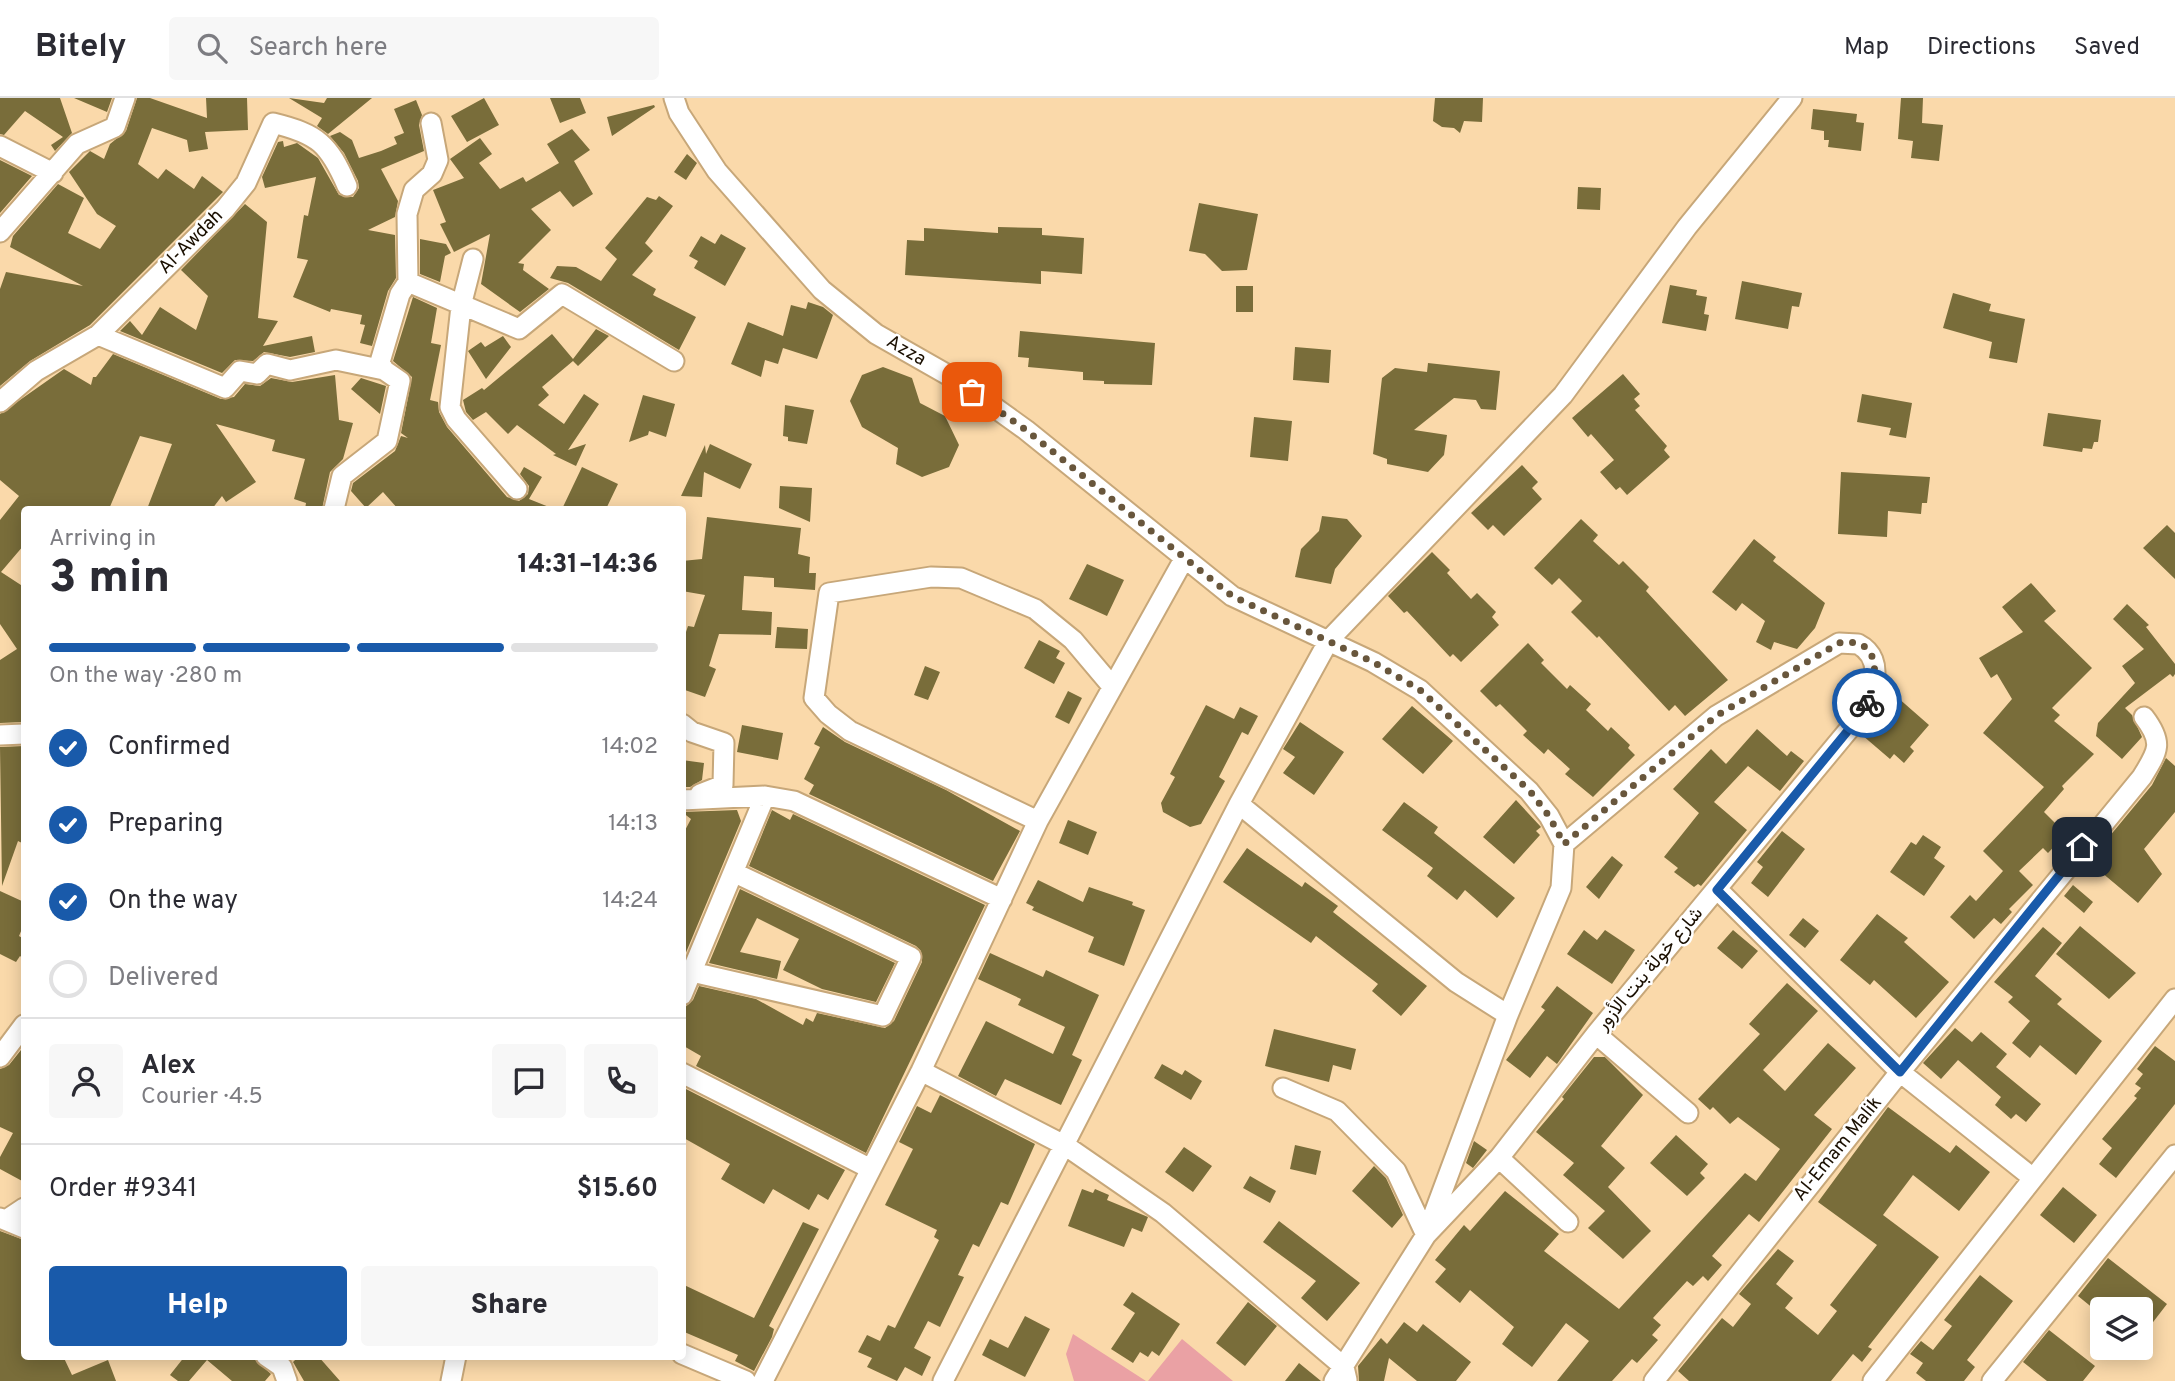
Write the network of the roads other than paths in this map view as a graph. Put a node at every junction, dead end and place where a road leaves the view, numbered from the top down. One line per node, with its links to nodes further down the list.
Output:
1 (125, 98): 6 (street)
2 (674, 98): 18 (street, Azza)
3 (1793, 98): 19 (street)
4 (431, 123): 10 (street)
5 (0, 146): 6 (street)
6 (53, 173): 8 (street)
7 (347, 186): 12 (street, Al-Awdah)
8 (0, 232)
9 (473, 259): 11 (street)
10 (408, 282): 11 (street); 14 (street)
11 (461, 306): 13 (street); 16 (street)
12 (98, 335): 14 (street); 15 (street, Al-Awdah)
13 (674, 361)
14 (384, 370): 17 (street)
15 (0, 402)
16 (517, 489)
17 (335, 506)
18 (1184, 559): 19 (street, Azza); 20 (street)
19 (1329, 640): 28 (street); 30 (street, Azza)
20 (1111, 685): 29 (street); 29 (street)
21 (2144, 717): 42 (street, Al-Emam Malik)
22 (686, 727): 26 (street)
23 (21, 734): 24 (street)
24 (0, 736)
25 (765, 796): 27 (street); 31 (street); 33 (street)
26 (686, 799)
27 (686, 800)
28 (1239, 804): 37 (street); 46 (street)
29 (1038, 821): 33 (street)
30 (1564, 844): 32 (street, شارع خولة بنت الأزور); 37 (street)
31 (735, 873): 34 (street); 34 (street)
32 (1717, 890): 39 (street, شارع خولة بنت الأزور); 42 (street)
33 (1002, 899): 41 (street)
34 (692, 972): 35 (street)
35 (686, 986)
36 (2175, 999): 50 (street)
37 (1508, 1015): 52 (street)
38 (21, 1029): 40 (street)
39 (1596, 1034): 45 (street); 48 (street, شارع خولة بنت الأزور)
40 (0, 1057)
41 (921, 1071): 46 (street); 49 (street)
42 (1900, 1072): 50 (street); 60 (street, Al-Emam Malik)
43 (686, 1075): 49 (street)
44 (1283, 1088): 52 (street)
45 (1688, 1113)
46 (1066, 1146): 55 (street); 59 (street)
47 (2175, 1155): 62 (street)
48 (1499, 1158): 51 (street); 52 (street, شارع خولة بنت الأزور)
49 (871, 1169): 58 (street)
50 (2033, 1178): 61 (street)
51 (1568, 1222)
52 (1426, 1235): 55 (street, شارع خولة بنت الأزور)
53 (686, 1356): 57 (street)
54 (455, 1360): 56 (street)
55 (1342, 1376)
56 (451, 1381)
57 (746, 1381)
58 (763, 1381)
59 (943, 1381)
60 (1654, 1381)
61 (1873, 1381)
62 (1992, 1381)

